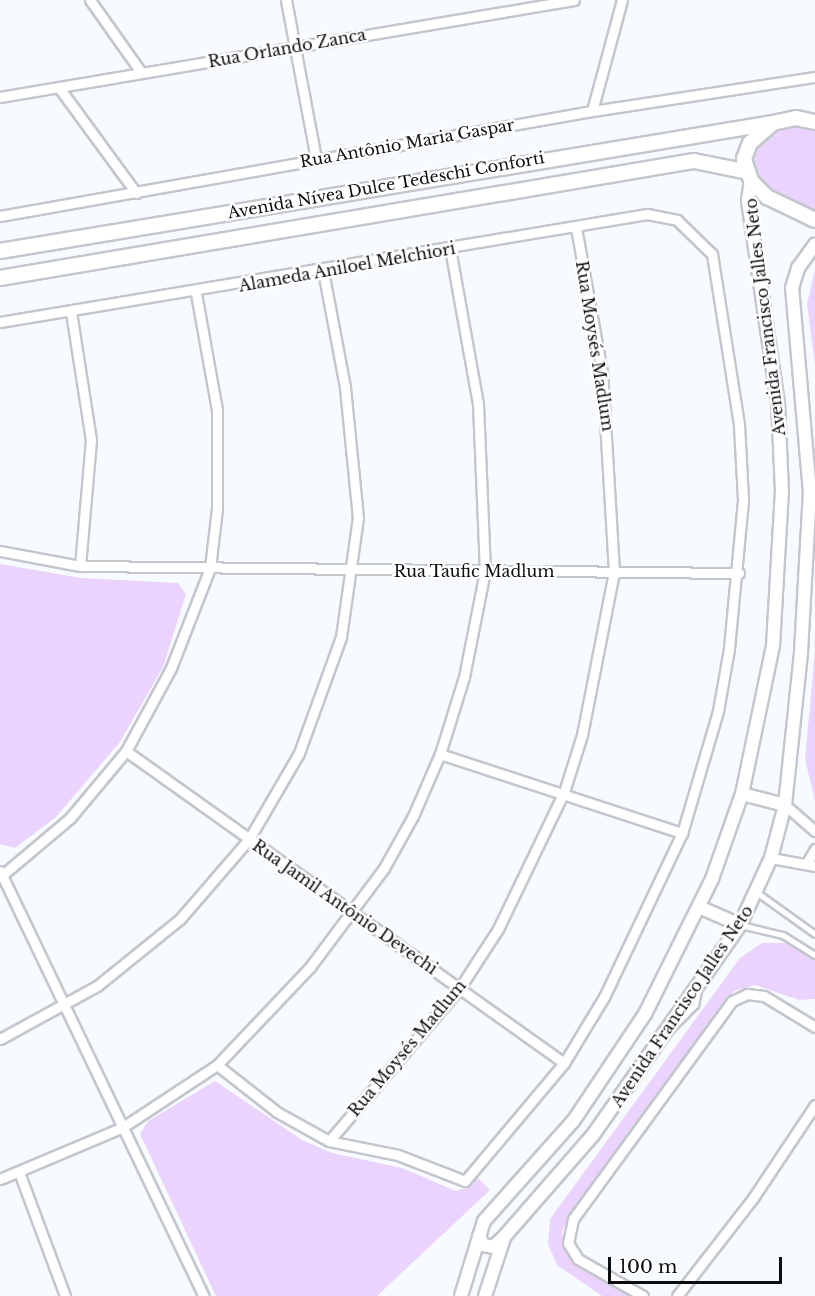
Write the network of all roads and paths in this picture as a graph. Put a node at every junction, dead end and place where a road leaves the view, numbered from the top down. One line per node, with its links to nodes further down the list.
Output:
1 (90, 0): 7 (street)
2 (286, 0): 6 (street)
3 (574, 0): 5 (street, Rua Orlando Zanca)
4 (622, 0): 11 (street)
5 (550, 2): 6 (street, Rua Orlando Zanca)
6 (293, 47): 7 (street, Rua Orlando Zanca); 14 (street)
7 (141, 72): 9 (street, Rua Orlando Zanca)
8 (815, 77): 11 (street, Rua Antônio Maria Gaspar)
9 (60, 88): 10 (street, Rua Orlando Zanca); 16 (street)
10 (0, 97)
11 (592, 111): 14 (street, Rua Antônio Maria Gaspar)
12 (815, 122): 13 (main road, Avenida Nívea Dulce Tedeschi Conforti)
13 (773, 123): 15 (main road); 21 (main road, Avenida Nívea Dulce Tedeschi Conforti)
14 (316, 159): 16 (street, Rua Antônio Maria Gaspar)
15 (749, 177): 18 (main road); 25 (main road, Avenida Nívea Dulce Tedeschi Conforti); 40 (street, Avenida Francisco Jalles Neto)
16 (136, 193): 17 (street, Rua Antônio Maria Gaspar)
17 (0, 216)
18 (815, 220)
19 (576, 227): 22 (street, Alameda Aniloel Melchiori); 35 (street, Rua Moysés Madlum); 36 (street, Alameda Aniloel Melchiori)
20 (815, 245): 41 (street, Avenida Francisco Jalles Neto)
21 (23, 247): 23 (main road, Avenida Nívea Dulce Tedeschi Conforti); 25 (main road)
22 (450, 249): 24 (street, Alameda Aniloel Melchiori); 34 (street)
23 (0, 251)
24 (323, 272): 27 (street, Alameda Aniloel Melchiori); 33 (street)
25 (27, 273): 26 (main road, Avenida Nívea Dulce Tedeschi Conforti)
26 (0, 278)
27 (196, 293): 28 (street, Alameda Aniloel Melchiori); 32 (street)
28 (71, 312): 29 (street, Alameda Aniloel Melchiori); 31 (street)
29 (0, 322)
30 (0, 551): 31 (street, Rua Taufic Madlum)
31 (80, 566): 32 (street, Rua Taufic Madlum)
32 (210, 568): 33 (street, Rua Taufic Madlum); 37 (street)
33 (354, 570): 34 (street, Rua Taufic Madlum); 44 (street)
34 (485, 571): 35 (street, Rua Taufic Madlum); 38 (street)
35 (614, 572): 36 (street, Rua Taufic Madlum); 39 (street, Rua Moysés Madlum)
36 (739, 573): 43 (street)
37 (126, 751): 44 (street, Rua Jamil Antônio Devechi); 48 (street)
38 (440, 754): 39 (street); 51 (street)
39 (564, 792): 43 (street); 55 (street, Rua Moysés Madlum)
40 (742, 794): 41 (street); 50 (street, Avenida Francisco Jalles Neto)
41 (785, 806): 42 (street); 46 (street, Avenida Francisco Jalles Neto)
42 (815, 831)
43 (682, 832): 59 (street)
44 (249, 839): 51 (street, Rua Jamil Antônio Devechi); 56 (street)
45 (815, 849): 47 (street)
46 (771, 858): 47 (street); 49 (street, Avenida Francisco Jalles Neto)
47 (811, 864)
48 (1, 874): 56 (street)
49 (758, 893): 52 (street, Avenida Francisco Jalles Neto); 53 (lane)
50 (699, 907): 52 (street); 66 (street, Avenida Francisco Jalles Neto)
51 (352, 913): 55 (street, Rua Jamil Antônio Devechi); 60 (street)
52 (740, 925): 54 (lane); 67 (street, Avenida Francisco Jalles Neto)
53 (815, 934)
54 (815, 954)
55 (459, 989): 59 (street, Rua Jamil Antônio Devechi); 63 (street, Rua Moysés Madlum)
56 (66, 1005): 58 (street); 62 (street)
57 (815, 1026): 72 (street)
58 (0, 1039)
59 (564, 1063): 63 (street)
60 (217, 1065): 62 (street); 63 (street)
61 (815, 1105): 73 (street)
62 (123, 1127): 64 (street); 69 (street)
63 (329, 1141)
64 (19, 1172): 65 (street); 68 (street)
65 (0, 1179)
66 (479, 1236): 67 (street); 70 (street, Avenida Francisco Jalles Neto)
67 (504, 1237): 71 (street, Avenida Francisco Jalles Neto)
68 (65, 1296)
69 (204, 1296)
70 (461, 1296)
71 (485, 1296)
72 (643, 1296)
73 (677, 1296)

